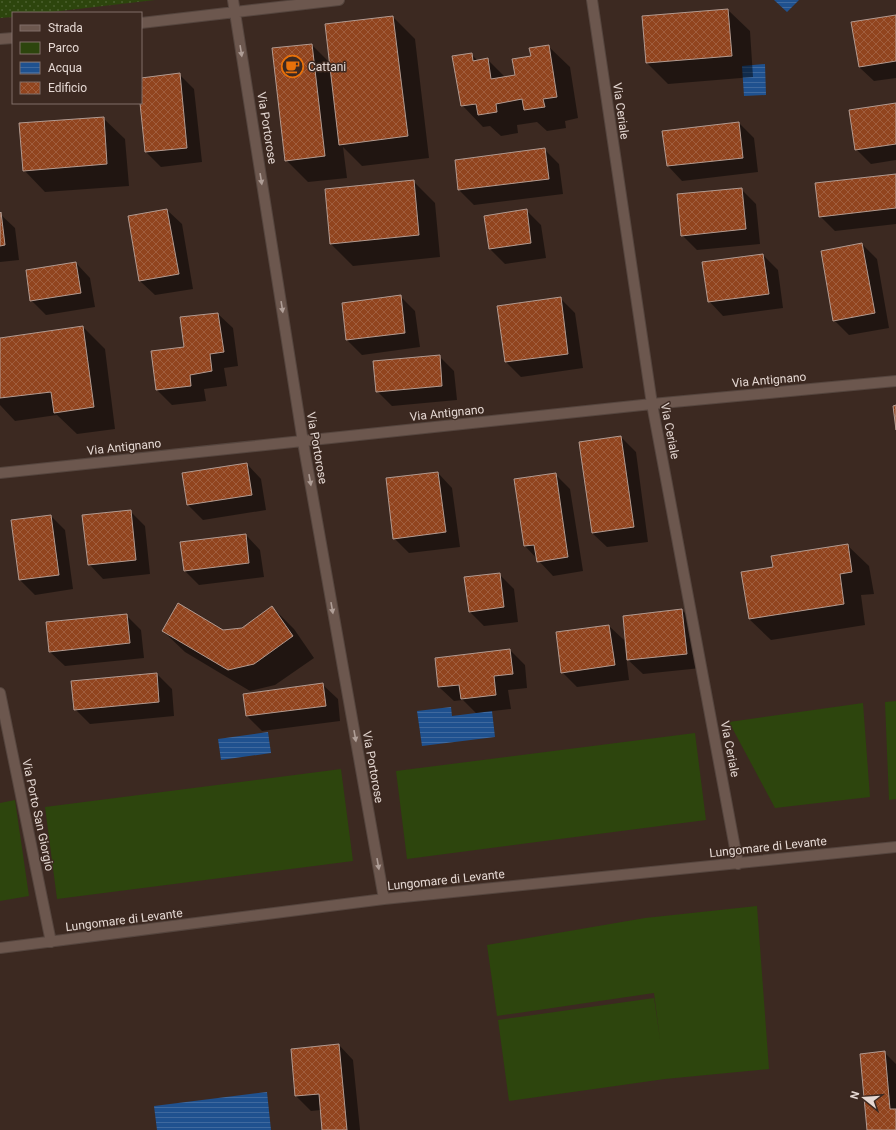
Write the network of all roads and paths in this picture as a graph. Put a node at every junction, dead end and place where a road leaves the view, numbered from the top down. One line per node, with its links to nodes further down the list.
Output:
1 (233, 0): 4 (street, Via Portorose)
2 (339, 0): 4 (street)
3 (592, 0): 9 (street, Via Ceriale)
4 (235, 12): 5 (street); 10 (street, Via Portorose, one-way to 10)
5 (142, 23)
6 (12, 38): 7 (street)
7 (0, 39)
8 (896, 381): 9 (street, Via Antignano)
9 (652, 404): 10 (street, Via Antignano); 14 (street, Via Ceriale)
10 (303, 442): 11 (street, Via Antignano); 15 (street, Via Portorose, one-way to 15)
11 (0, 473)
12 (0, 693): 16 (street, Via Porto San Giorgio)
13 (896, 847): 14 (street, Lungomare di Levante)
14 (738, 864): 15 (street, Lungomare di Levante)
15 (384, 900): 16 (street, Lungomare di Levante)
16 (51, 942): 17 (street, Lungomare di Levante)
17 (0, 948)

